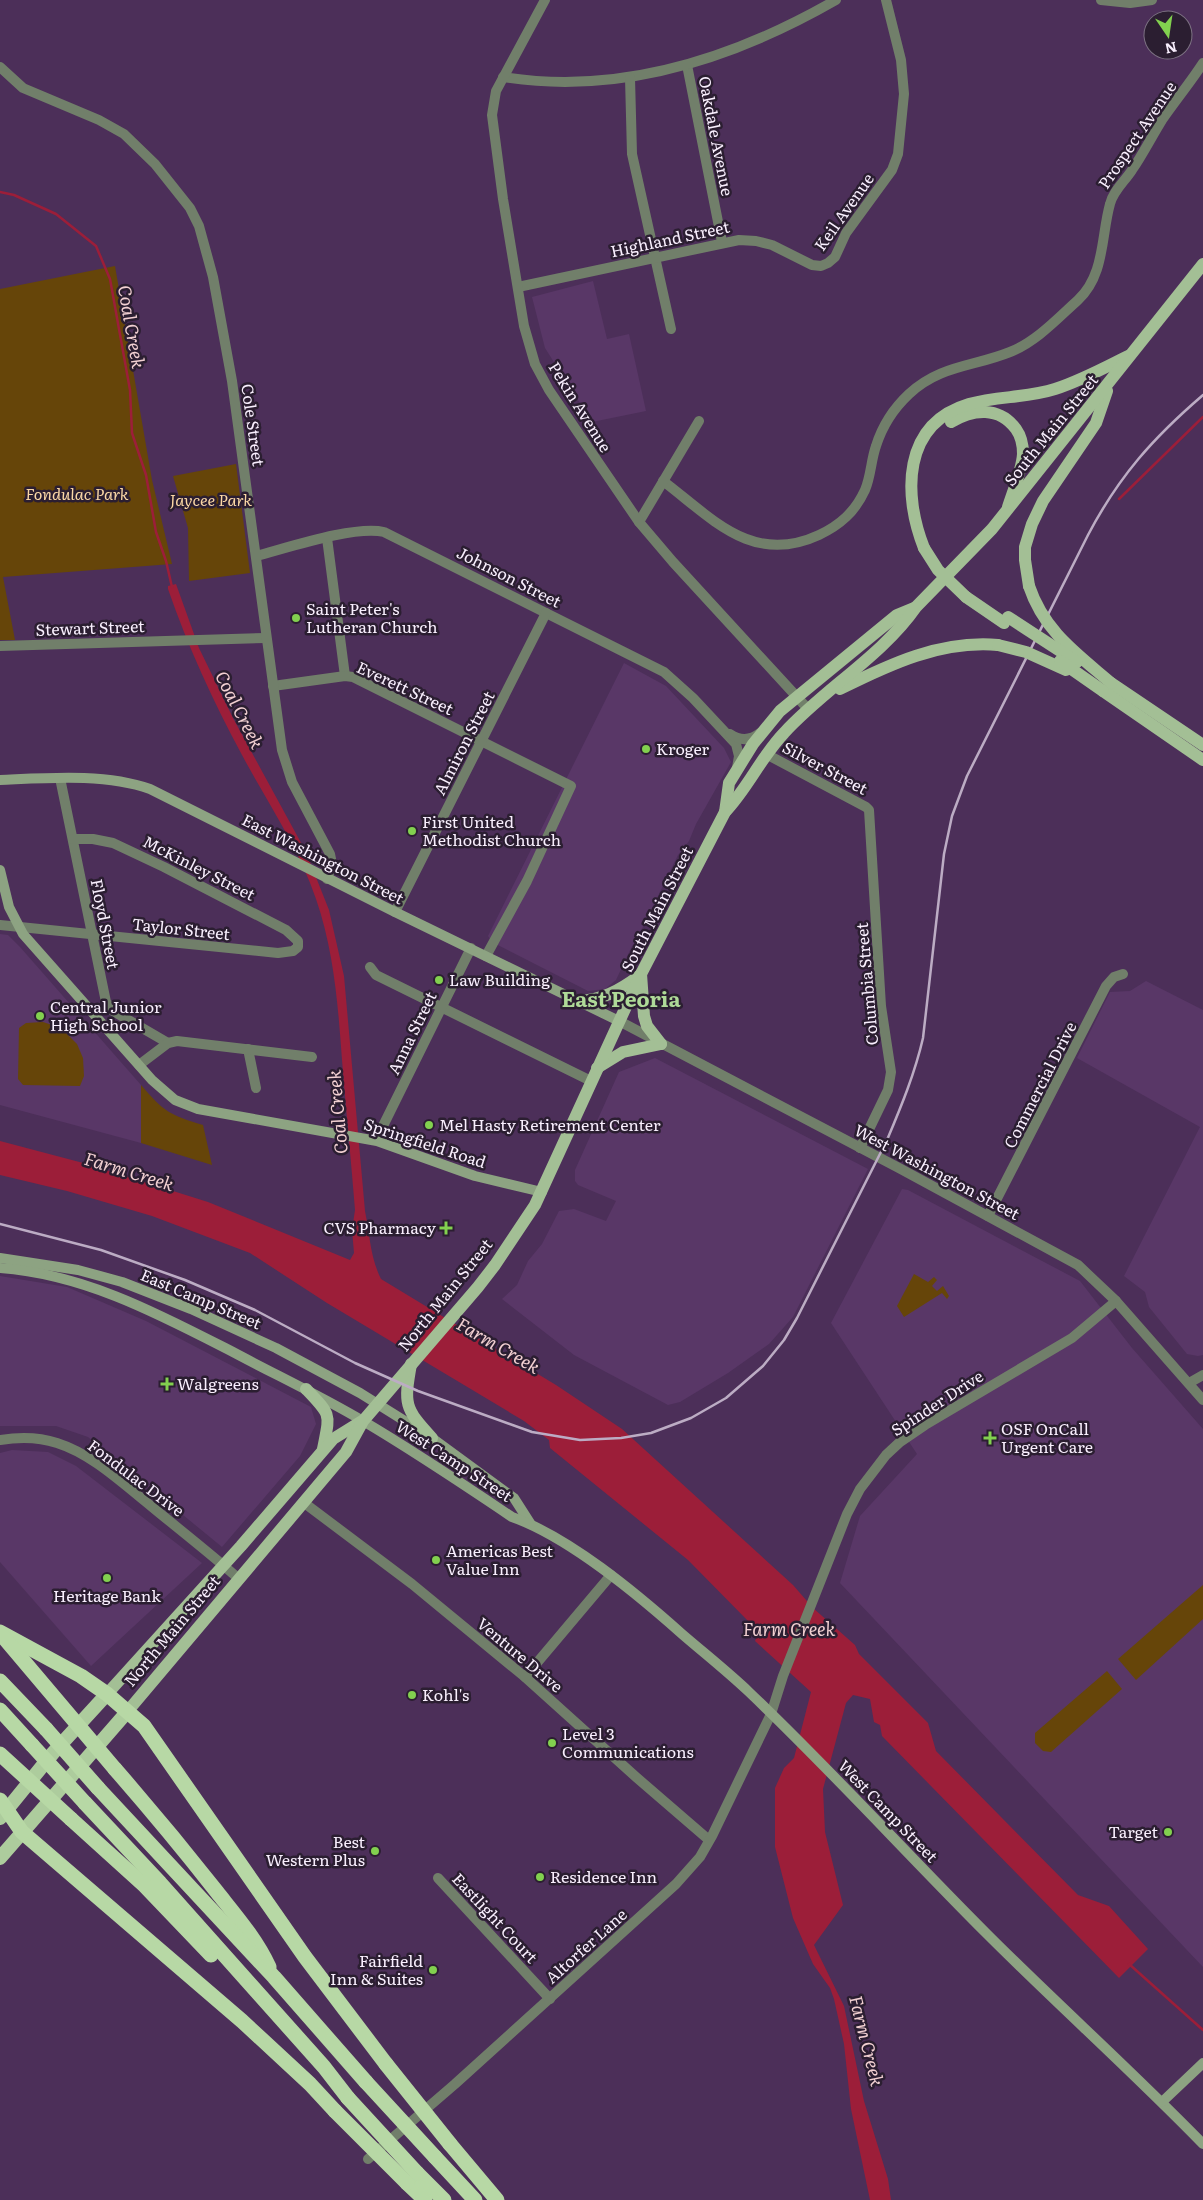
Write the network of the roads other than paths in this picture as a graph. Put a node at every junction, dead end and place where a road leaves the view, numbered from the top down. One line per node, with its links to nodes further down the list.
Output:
1 (545, 0): 9 (street, Pekin Avenue)
2 (836, 0): 7 (street)
3 (886, 0): 14 (street, Keil Avenue)
4 (1101, 0): 5 (street)
5 (1152, 0)
6 (1203, 63): 20 (street, Prospect Avenue)
7 (687, 65): 10 (street); 11 (street, Oakdale Avenue)
8 (0, 67): 25 (street, Cole Street)
9 (503, 77): 10 (street); 15 (street, Pekin Avenue)
10 (630, 78): 12 (street)
11 (722, 242): 12 (street, Highland Street); 14 (street, Highland Street)
12 (655, 258): 15 (street, Highland Street); 16 (street)
13 (1203, 264): 17 (main road, South Main Street)
14 (824, 265)
15 (518, 286): 22 (street, Pekin Avenue)
16 (671, 329)
17 (1132, 354): 18 (main road, South Main Street); 24 (main road)
18 (1110, 382): 21 (main road, South Main Street); 32 (main road, bridge)
19 (699, 421): 20 (street)
20 (663, 481): 22 (street)
21 (1007, 510): 24 (main road); 26 (main road, South Main Street)
22 (639, 522): 34 (street, Pekin Avenue)
23 (327, 538): 25 (street, Johnson Street); 27 (street, Johnson Street); 30 (street)
24 (928, 546): 32 (main road, bridge)
25 (256, 556): 28 (street, Cole Street)
26 (916, 607): 33 (main road, South Main Street); 34 (main road, South Main Street)
27 (546, 613): 37 (street, Johnson Street); 38 (street, Almiron Street)
28 (266, 638): 29 (street, Stewart Street); 31 (street, Cole Street)
29 (0, 646)
30 (345, 676): 31 (street, Everett Street); 38 (street, Everett Street)
31 (273, 686): 49 (street, Cole Street)
32 (1107, 687): 33 (main road, bridge); 39 (main road); 41 (main road)
33 (824, 696): 35 (main road, South Main Street)
34 (799, 698): 35 (street, Pekin Avenue); 36 (main road, South Main Street)
35 (808, 709): 40 (main road, South Main Street)
36 (766, 728): 37 (street, Johnson Street); 42 (main road, South Main Street)
37 (723, 730): 42 (street, Johnson Street)
38 (482, 742): 50 (street, Almiron Street); 56 (street, Everett Street)
39 (1203, 745)
40 (766, 754): 45 (street, Silver Street); 46 (main road, South Main Street)
41 (1203, 760)
42 (736, 772): 46 (main road, South Main Street)
43 (60, 778): 44 (main road, East Washington Street); 47 (street, Floyd Street); 49 (main road, East Washington Street)
44 (0, 780)
45 (869, 810): 72 (street, Columbia Street)
46 (725, 812): 58 (main road, South Main Street)
47 (72, 839): 53 (street, Floyd Street); 54 (street, McKinley Street)
48 (0, 870): 52 (main road, Springfield Road)
49 (327, 878): 50 (main road, East Washington Street)
50 (395, 912): 55 (main road, East Washington Street)
51 (0, 925): 52 (street, Taylor Street)
52 (19, 927): 53 (street, Taylor Street); 67 (main road, Springfield Road)
53 (92, 935): 54 (street, Taylor Street); 63 (street, Floyd Street)
54 (298, 948)
55 (471, 948): 56 (main road, East Washington Street); 61 (street, Anna Street)
56 (486, 956): 60 (main road, East Washington Street)
57 (370, 967): 61 (street)
58 (641, 974): 60 (main road); 62 (main road, South Main Street); 64 (main road)
59 (1123, 974): 74 (street, Commercial Drive)
60 (576, 1000): 62 (main road, East Washington Street)
61 (442, 1007): 69 (street); 71 (street, Anna Street)
62 (618, 1021): 64 (street, West Washington Street); 68 (main road, North Main Street)
63 (168, 1043): 65 (street); 67 (street)
64 (661, 1044): 68 (main road); 72 (street, West Washington Street)
65 (248, 1049): 66 (street); 70 (street)
66 (312, 1057)
67 (139, 1065): 73 (main road, Springfield Road)
68 (598, 1068): 69 (main road, North Main Street)
69 (592, 1081): 73 (main road, North Main Street)
70 (256, 1088)
71 (381, 1130)
72 (860, 1148): 74 (street, West Washington Street)
73 (542, 1192): 78 (main road, North Main Street)
74 (988, 1216): 77 (street, West Washington Street)
75 (0, 1258): 83 (main road, East Camp Street)
76 (0, 1268): 81 (main road, East Camp Street)
77 (1116, 1301): 80 (street, West Washington Street); 99 (street, Spinder Drive)
78 (411, 1364): 83 (main road, North Main Street); 85 (main road)
79 (1203, 1375): 80 (street)
80 (1188, 1383): 82 (street, West Washington Street)
81 (306, 1389): 84 (main road, East Camp Street); 87 (main road)
82 (1203, 1400)
83 (376, 1404): 84 (main road, North Main Street); 85 (main road, West Camp Street)
84 (363, 1421): 87 (main road, North Main Street); 88 (main road, North Main Street); 89 (main road, West Camp Street)
85 (432, 1438): 89 (main road, West Camp Street)
86 (0, 1440): 90 (street, Fondulac Drive)
87 (322, 1452): 90 (main road, North Main Street)
88 (303, 1502): 92 (main road, North Main Street); 94 (street, Venture Drive)
89 (530, 1523): 91 (main road, West Camp Street)
90 (223, 1565): 92 (street, Fondulac Drive); 96 (main road, North Main Street)
91 (611, 1575): 94 (street); 99 (main road, West Camp Street)
92 (239, 1579): 98 (main road, North Main Street)
93 (0, 1633): 96 (highway); 106 (highway, bridge)
94 (524, 1677): 103 (street, Venture Drive)
95 (0, 1681): 106 (highway, bridge)
96 (107, 1694): 98 (highway); 101 (highway, North Main Street)
97 (0, 1710): 108 (highway, bridge)
98 (127, 1712): 102 (highway, North Main Street); 117 (highway, bridge)
99 (771, 1714): 103 (street, Altorfer Lane); 110 (main road, West Camp Street)
100 (0, 1754): 108 (highway, bridge)
101 (2, 1809): 102 (highway)
102 (22, 1832): 104 (highway, North Main Street); 113 (highway, bridge)
103 (709, 1840): 107 (street, Altorfer Lane)
104 (0, 1858)
105 (438, 1878): 107 (street, Eastlight Court)
106 (274, 1977): 116 (highway, bridge)
107 (550, 1999): 112 (street, Altorfer Lane)
108 (324, 2067): 113 (highway, bridge)
109 (1199, 2067): 110 (main road)
110 (1162, 2102): 111 (main road, West Camp Street)
111 (1203, 2144)
112 (368, 2159)
113 (412, 2178): 114 (highway); 115 (highway)
114 (425, 2200)
115 (444, 2200)
116 (475, 2200)
117 (497, 2200)

